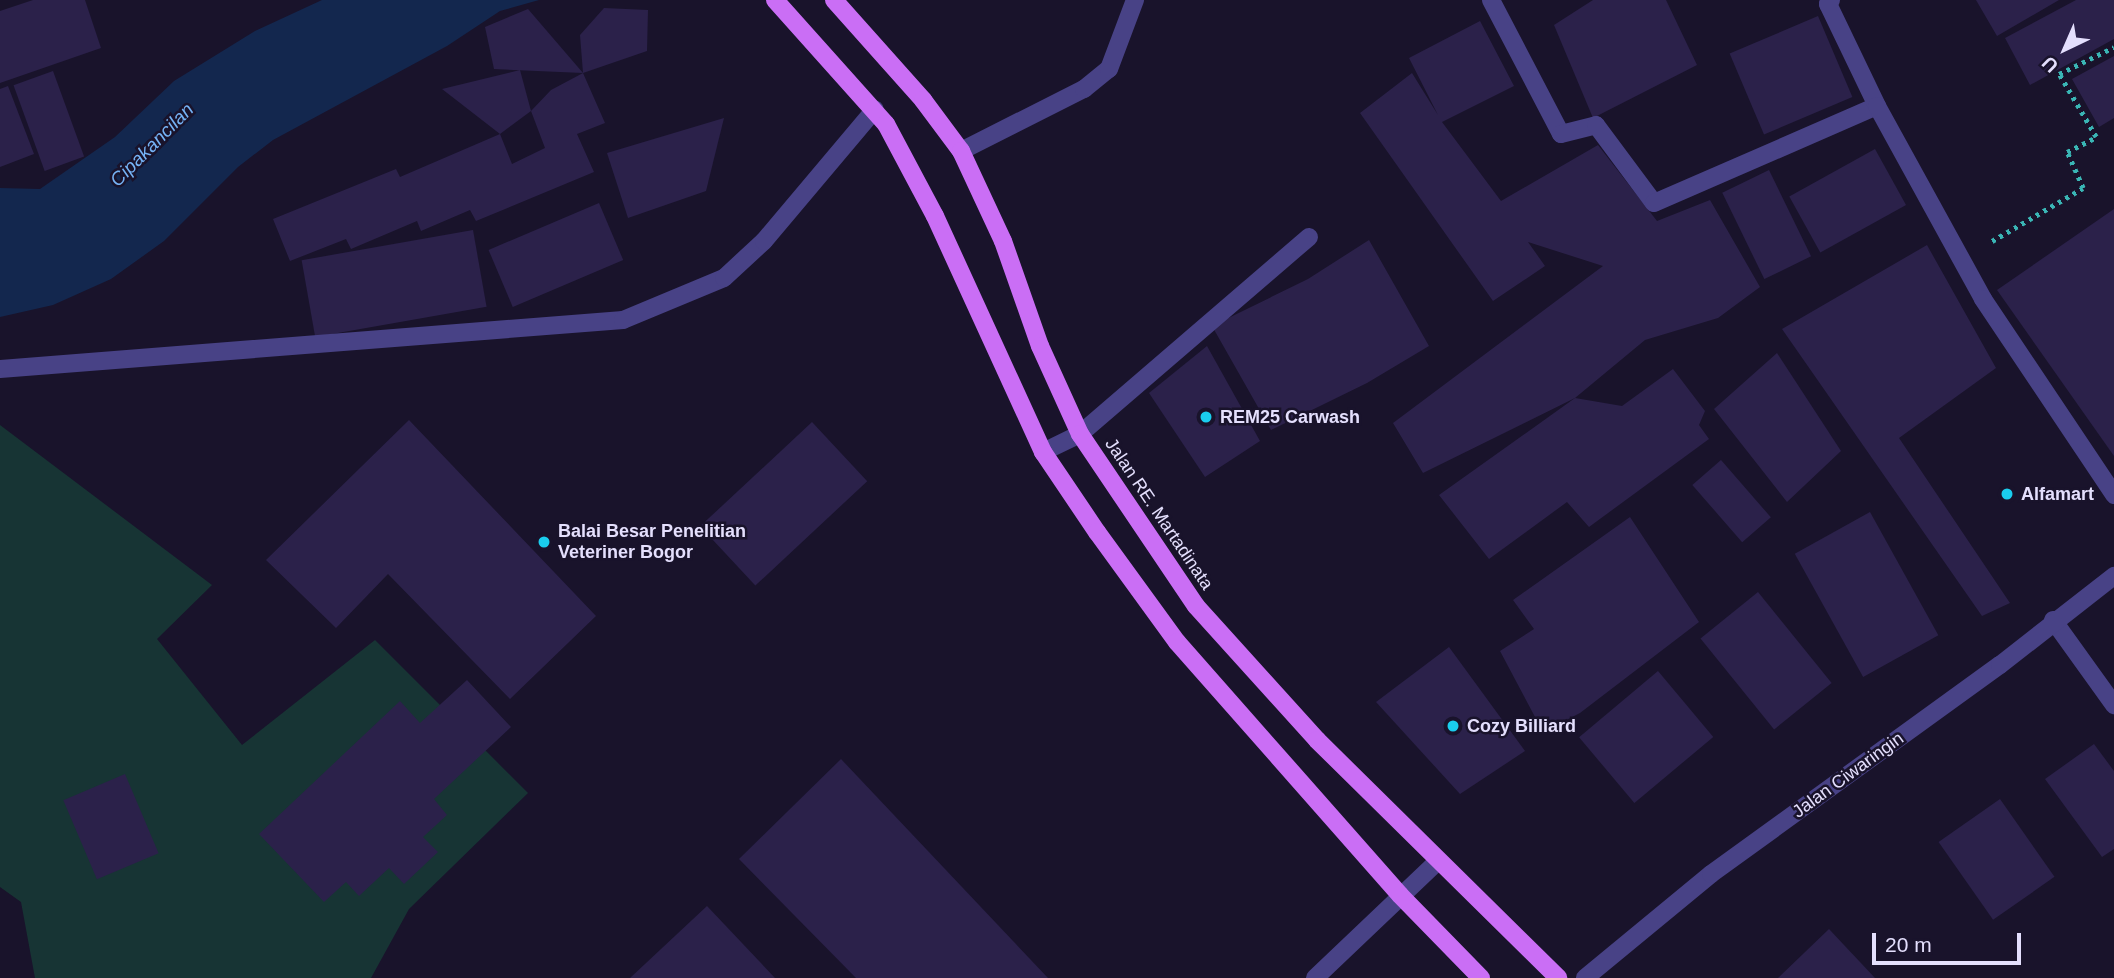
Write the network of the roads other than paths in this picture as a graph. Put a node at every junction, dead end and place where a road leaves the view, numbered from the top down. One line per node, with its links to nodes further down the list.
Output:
1 (775, 0): 7 (main road)
2 (834, 0): 8 (main road, Jalan RE. Martadinata)
3 (1135, 0): 8 (street)
4 (1491, 0): 6 (street)
5 (1831, 0): 6 (street)
6 (1877, 106): 13 (street)
7 (875, 109): 10 (street); 12 (main road)
8 (961, 151): 11 (main road, Jalan RE. Martadinata)
9 (1309, 237): 11 (street)
10 (0, 369)
11 (1080, 434): 12 (street); 17 (main road, Jalan RE. Martadinata)
12 (1043, 452): 18 (main road)
13 (2114, 495)
14 (2114, 576): 15 (street, Jalan Ciwaringin)
15 (2053, 621): 16 (street); 22 (street, Jalan Ciwaringin)
16 (2114, 705)
17 (1437, 862): 18 (street); 21 (main road, Jalan RE. Martadinata)
18 (1400, 894): 19 (street); 20 (main road)
19 (1315, 978)
20 (1481, 978)
21 (1558, 978)
22 (1585, 978)

